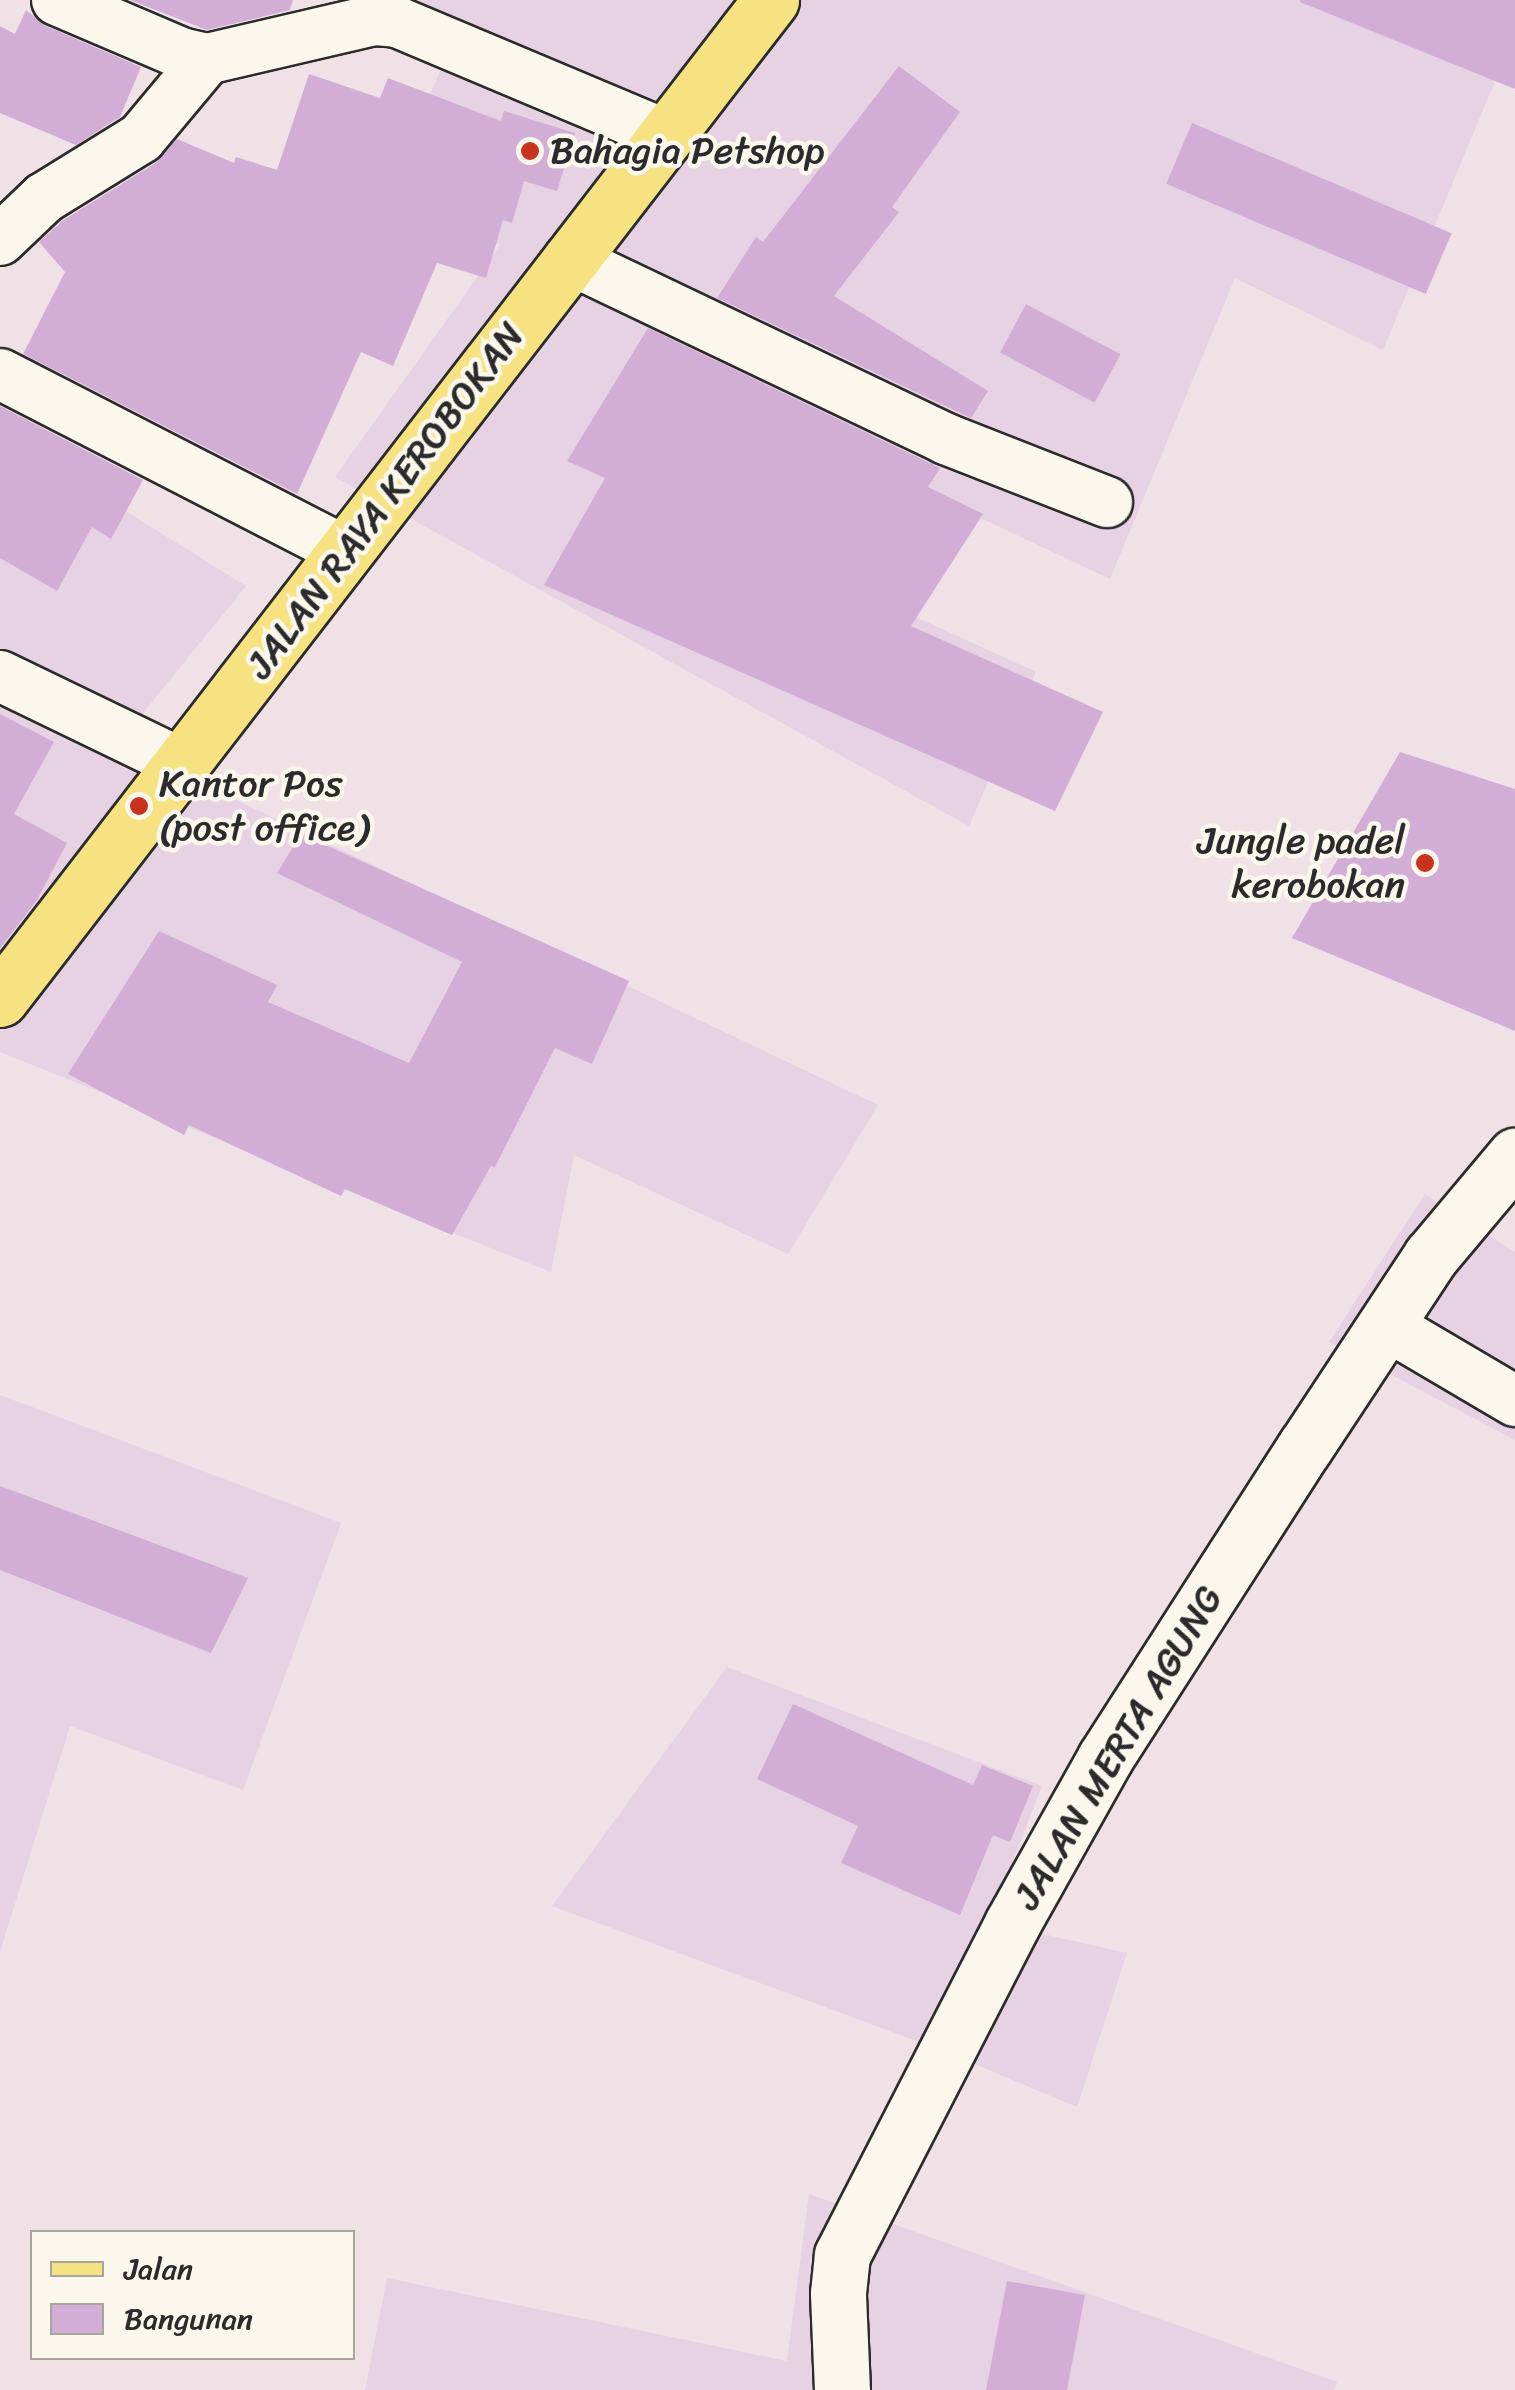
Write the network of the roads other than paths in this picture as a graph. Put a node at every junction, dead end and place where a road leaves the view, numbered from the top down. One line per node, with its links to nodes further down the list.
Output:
1 (57, 0): 3 (street)
2 (771, 0): 4 (main road, JALAN RAYA KEROBOKAN)
3 (207, 60): 4 (street); 5 (street)
4 (668, 136): 6 (main road, JALAN RAYA KEROBOKAN)
5 (0, 240)
6 (569, 259): 8 (street); 9 (main road, JALAN RAYA KEROBOKAN)
7 (0, 374): 9 (street)
8 (1107, 502)
9 (347, 552): 11 (main road, JALAN RAYA KEROBOKAN)
10 (0, 676): 11 (street)
11 (182, 764): 12 (main road, JALAN RAYA KEROBOKAN)
12 (0, 999)
13 (1515, 1156): 14 (street, JALAN MERTA AGUNG)
14 (1386, 1325): 15 (street); 16 (street, JALAN MERTA AGUNG)
15 (1515, 1401)
16 (842, 2390)

